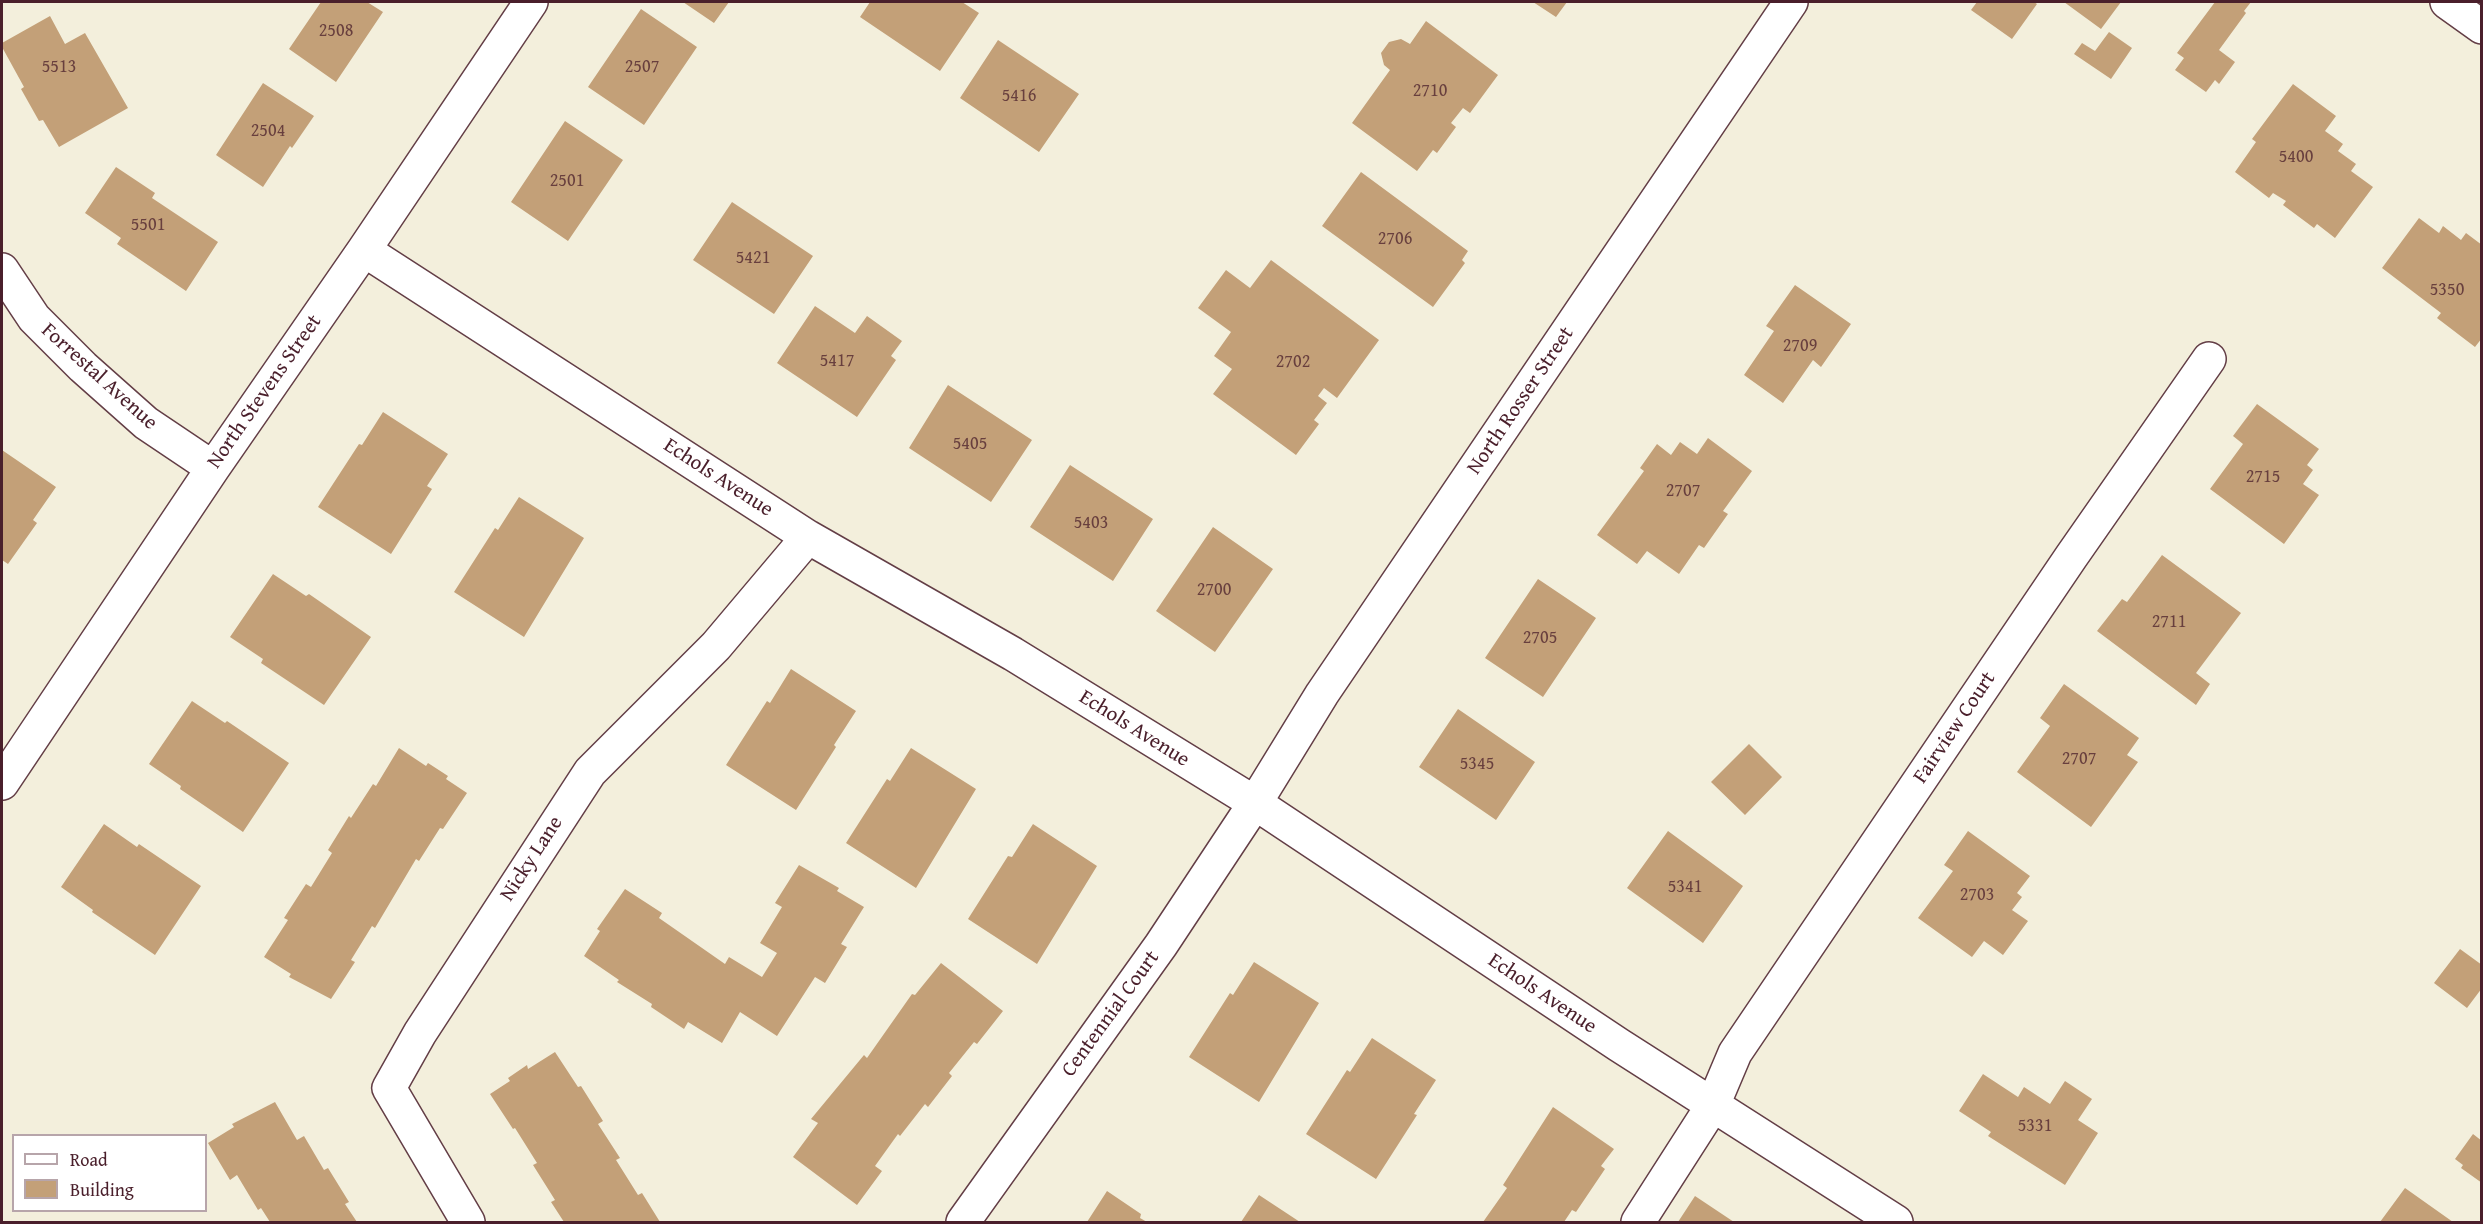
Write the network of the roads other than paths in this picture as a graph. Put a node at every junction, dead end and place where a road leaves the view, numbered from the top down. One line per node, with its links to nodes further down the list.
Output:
1 (531, 2): 5 (street, North Stevens Street)
2 (1791, 2): 11 (street, North Rosser Street)
3 (2447, 2): 4 (street)
4 (2481, 27)
5 (364, 250): 8 (street, North Stevens Street); 9 (street, Echols Avenue)
6 (2, 270): 8 (street, Forrestal Avenue)
7 (2209, 359): 12 (street, Fairview Court)
8 (213, 468): 10 (street, North Stevens Street)
9 (808, 537): 11 (street, Echols Avenue); 13 (street, Nicky Lane)
10 (2, 783)
11 (1255, 803): 12 (street, Echols Avenue); 14 (street, Centennial Court)
12 (1713, 1105): 15 (street, Fairview Court); 16 (street, Echols Avenue)
13 (468, 1222)
14 (963, 1222)
15 (1638, 1222)
16 (1896, 1222)

